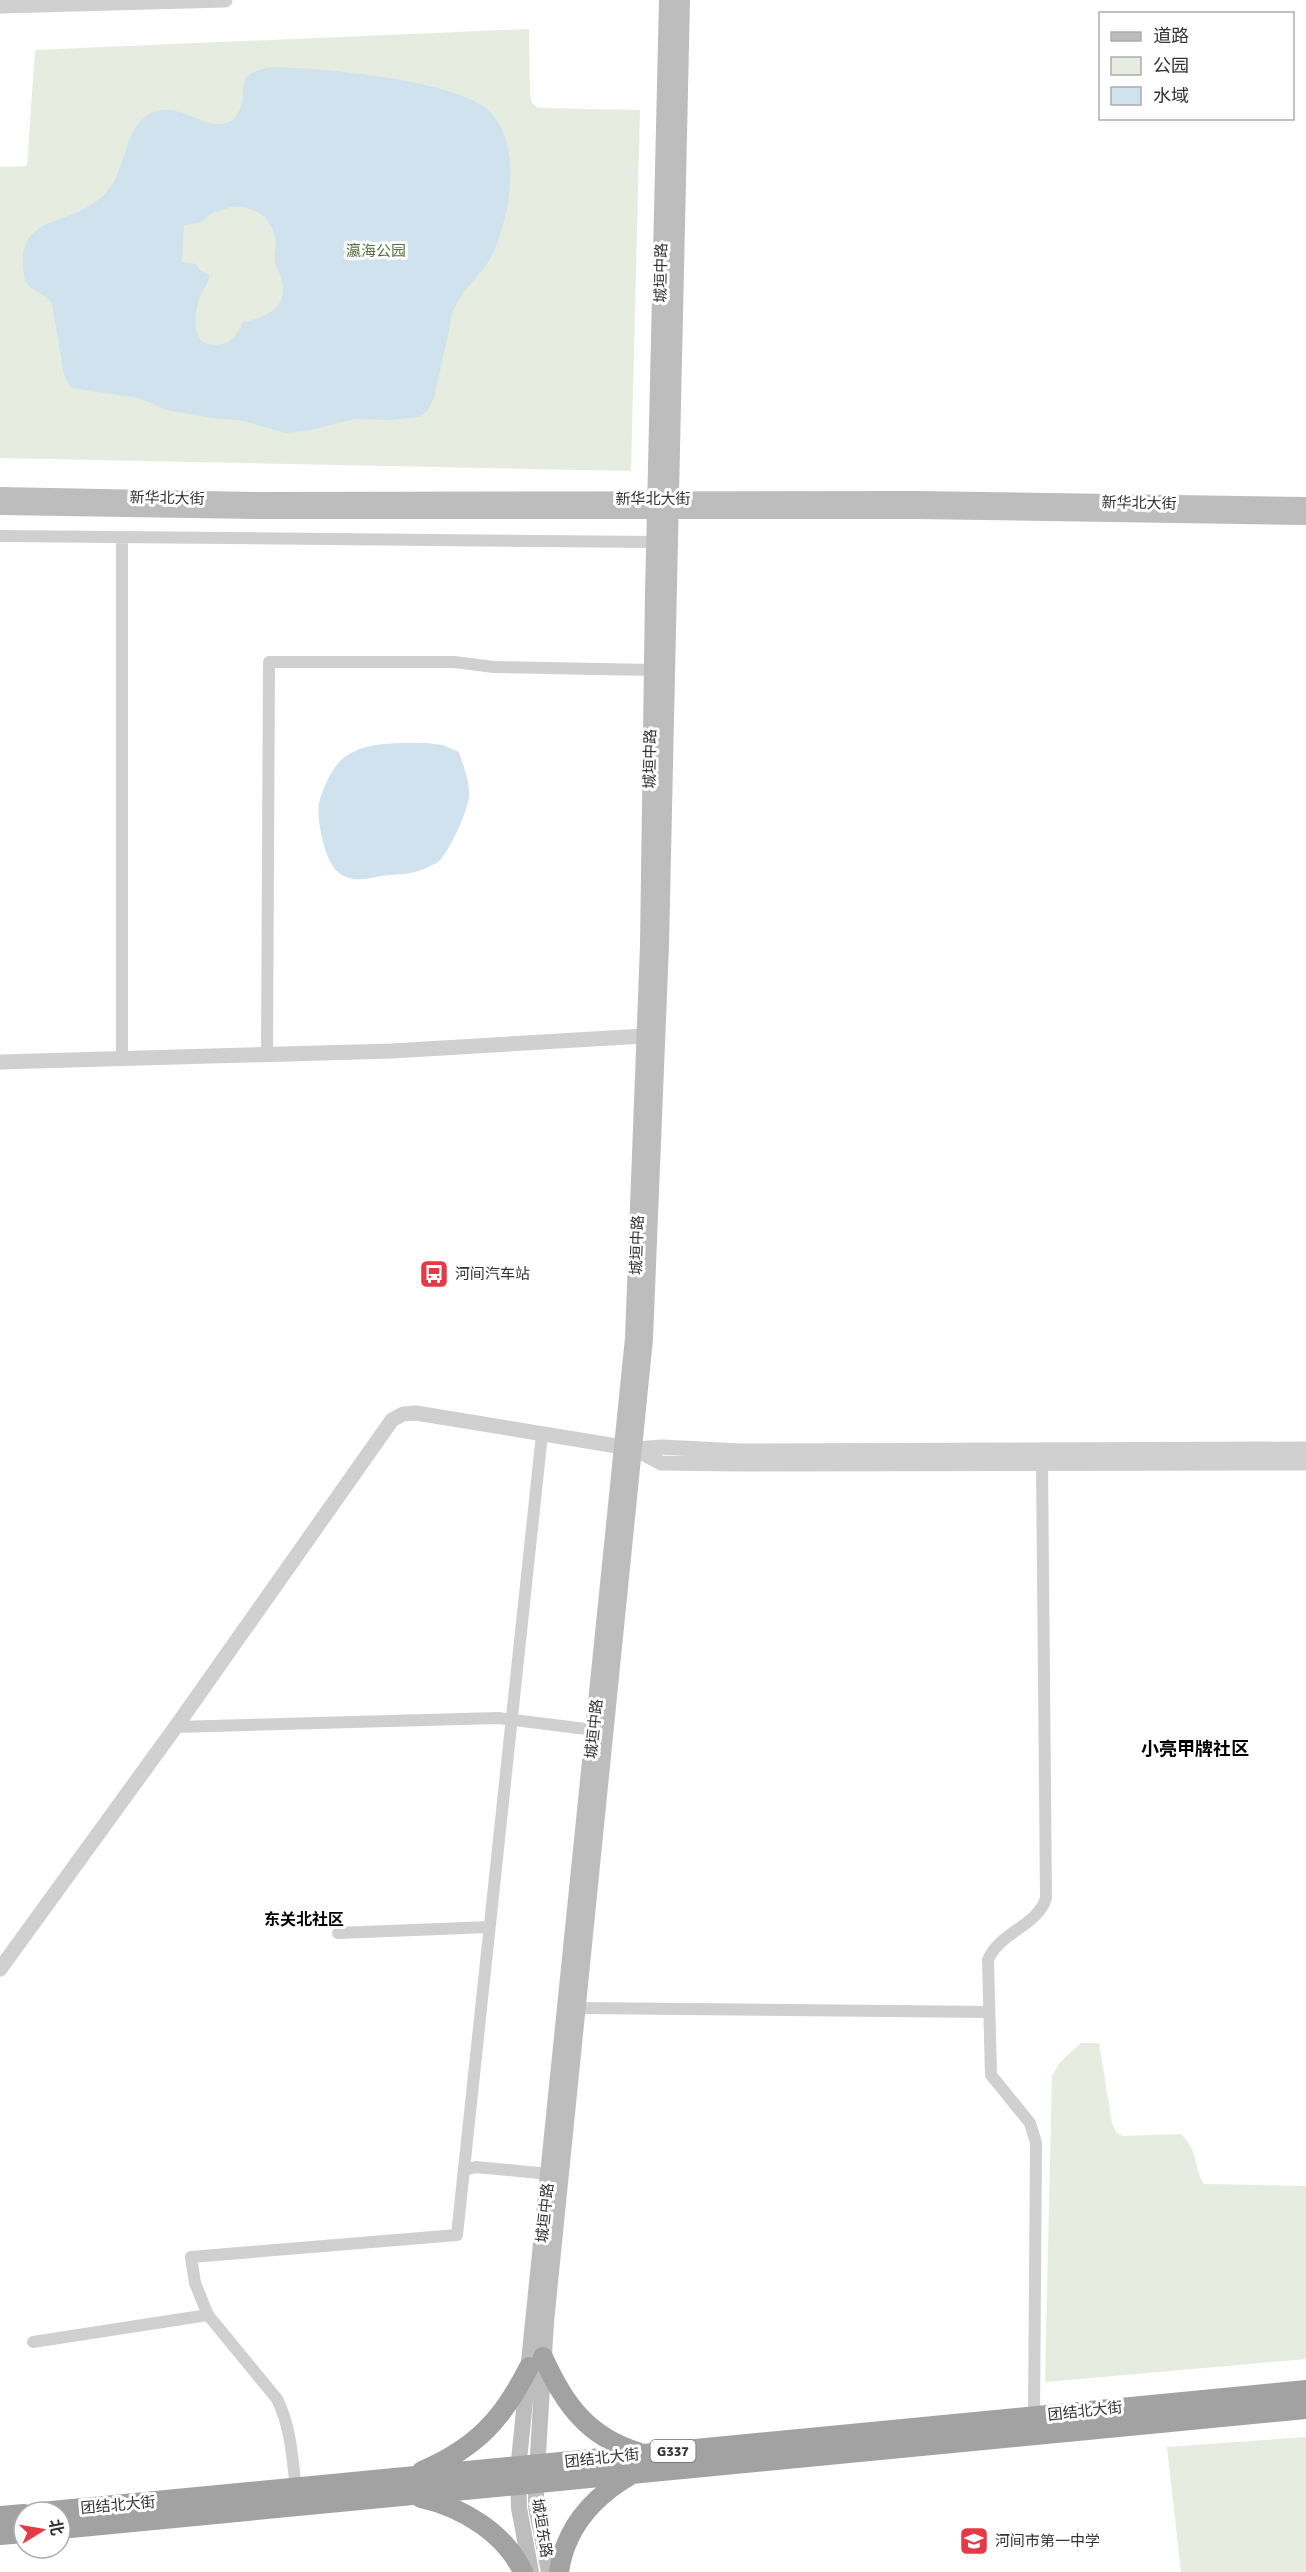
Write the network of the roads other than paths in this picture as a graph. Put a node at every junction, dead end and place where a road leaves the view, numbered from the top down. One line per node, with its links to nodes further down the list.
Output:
1 (225, 0): 4 (street)
2 (668, 0): 6 (main road, 城垣中路)
3 (682, 0): 6 (main road, 城垣中路)
4 (0, 6)
5 (0, 495): 6 (main road, 新华北大街)
6 (663, 505): 7 (main road, 新华北大街); 8 (main road, 新华北大街); 9 (main road, 新华北大街); 12 (main road, 城垣中路); 19 (main road, 城垣中路)
7 (1306, 505)
8 (0, 507)
9 (1306, 517)
10 (0, 537): 11 (street)
11 (122, 537): 12 (street); 16 (street)
12 (654, 542): 13 (main road, 城垣中路)
13 (652, 670): 14 (main road, 城垣中路); 15 (street)
14 (644, 1036): 15 (street); 19 (main road, 城垣中路)
15 (267, 1053): 16 (street)
16 (122, 1057): 17 (street)
17 (0, 1062)
18 (542, 1434): 19 (street); 23 (street); 24 (street)
19 (629, 1448): 20 (street); 22 (street); 25 (main road, 城垣中路); 29 (main road, 城垣中路)
20 (1306, 1449)
21 (1306, 1463): 22 (street)
22 (1042, 1464): 30 (street)
23 (510, 1719): 24 (street); 25 (street); 26 (street)
24 (176, 1727): 28 (street)
25 (594, 1730): 32 (main road, 城垣中路)
26 (489, 1927): 27 (street); 31 (street)
27 (339, 1933)
28 (0, 1969)
29 (578, 2008): 30 (street); 35 (main road, 城垣中路)
30 (988, 2012): 38 (street)
31 (465, 2170): 32 (street); 33 (street)
32 (549, 2174): 35 (main road, 城垣中路)
33 (208, 2314): 34 (street); 43 (street)
34 (33, 2342)
35 (536, 2362): 39 (highway); 41 (main road, 城垣中路); 42 (highway)
36 (1306, 2390): 38 (highway, 团结北大街 / G337)
37 (1306, 2409): 40 (highway, 团结北大街 / G337)
38 (1034, 2416): 39 (highway, 团结北大街 / G337)
39 (644, 2454): 41 (highway, 团结北大街 / G337)
40 (633, 2474): 41 (highway, 团结北大街 / G337); 49 (highway)
41 (527, 2475): 42 (highway, 团结北大街 / G337); 47 (main road, 城垣东路); 48 (main road, 城垣东路)
42 (408, 2486): 43 (highway, 团结北大街 / G337); 45 (highway, 团结北大街 / G337); 46 (highway)
43 (296, 2488): 44 (highway, 团结北大街 / G337)
44 (72, 2509)
45 (72, 2528)
46 (523, 2572)
47 (531, 2572)
48 (549, 2572)
49 (559, 2572)

